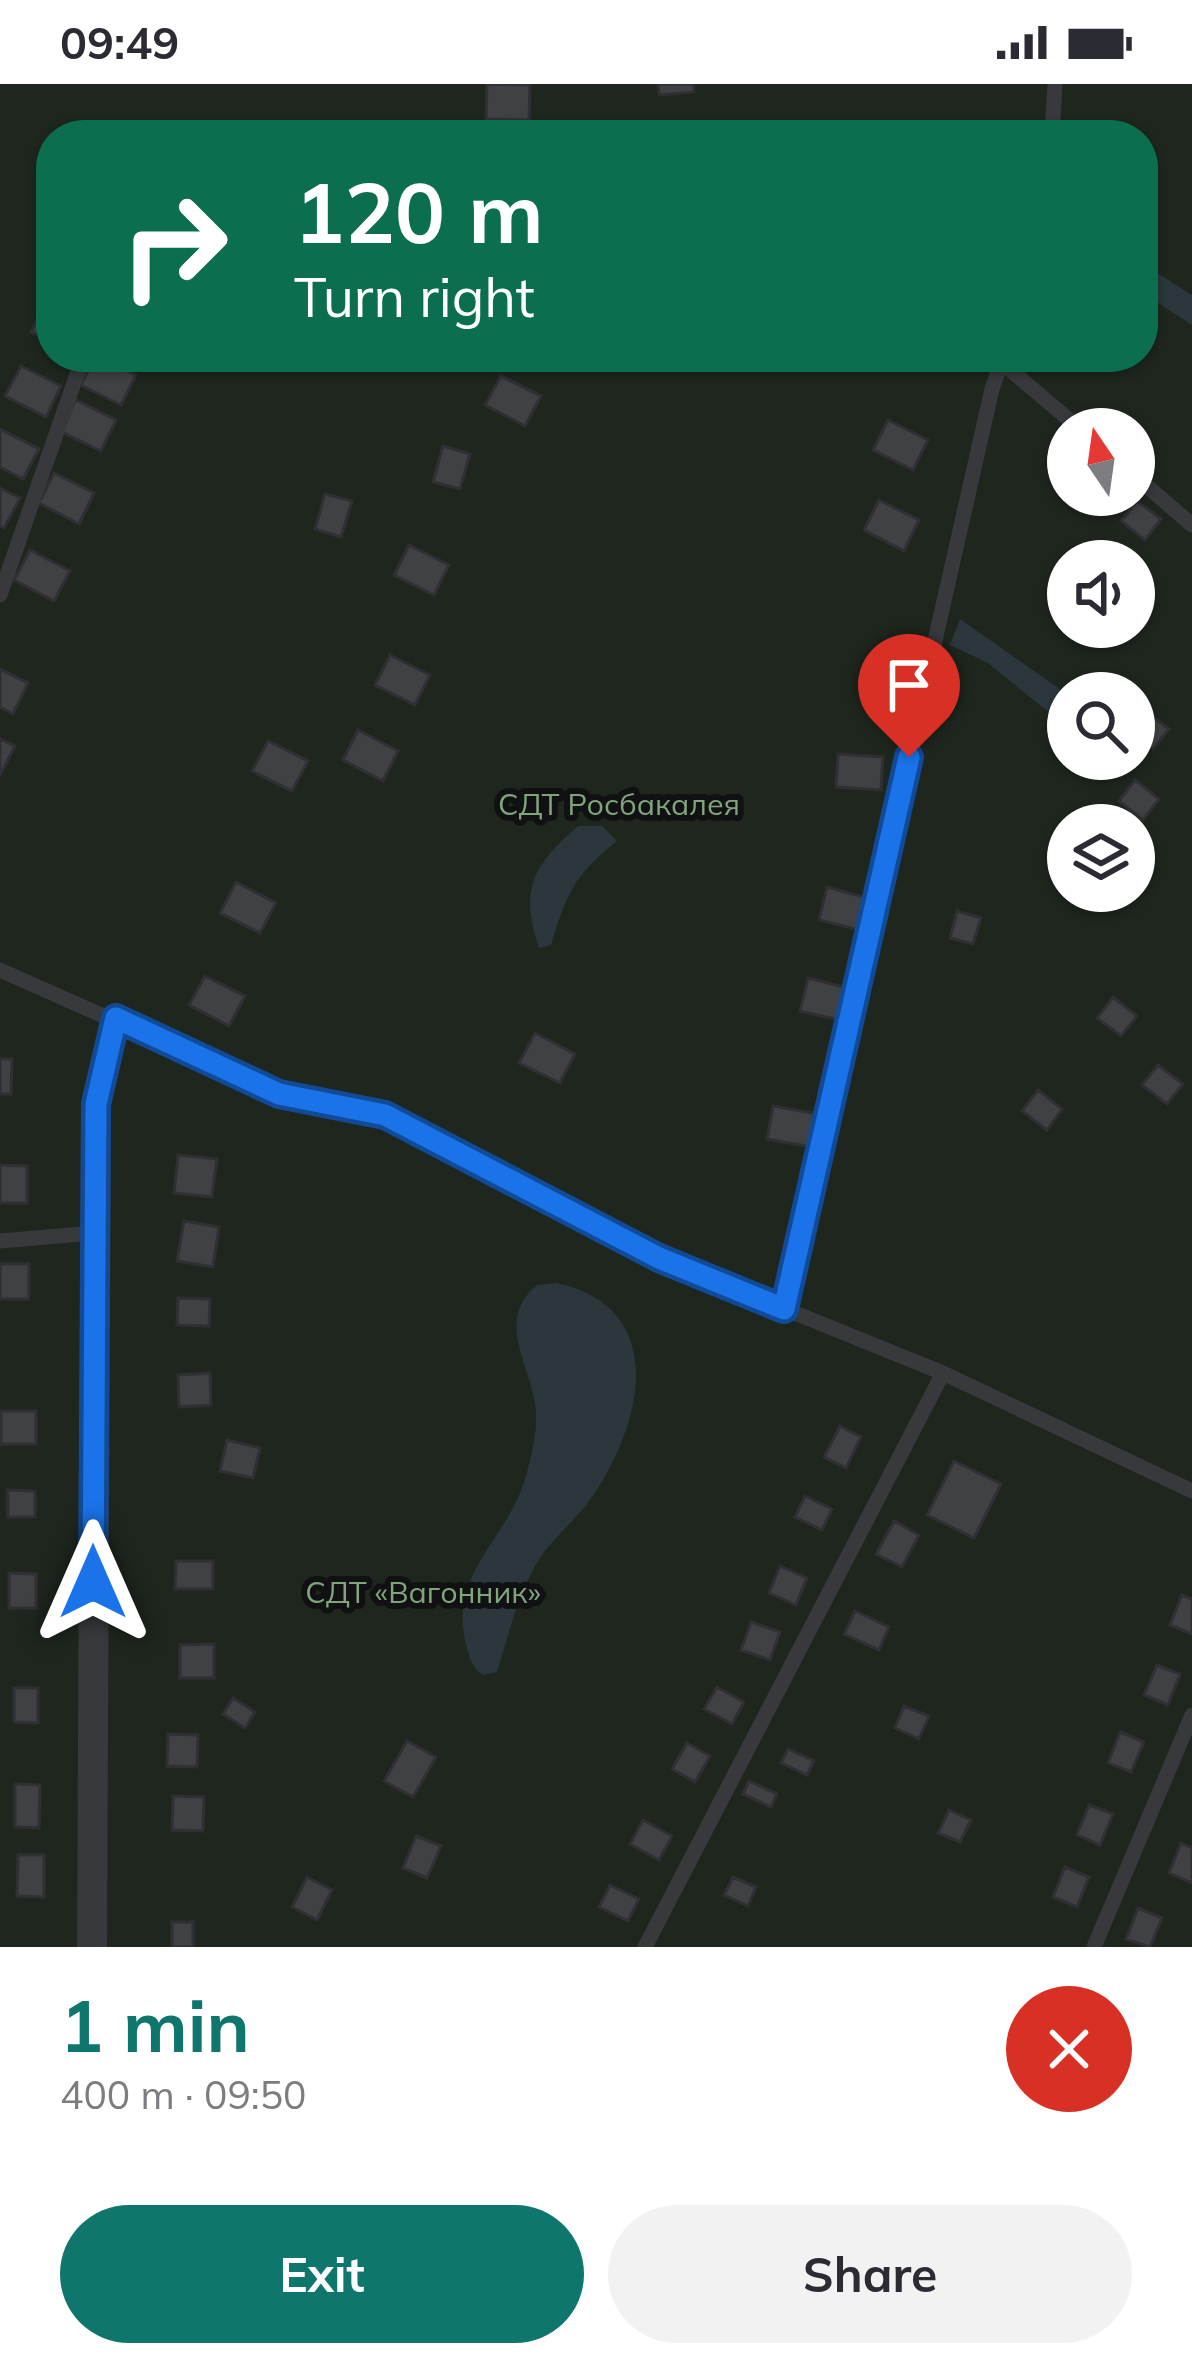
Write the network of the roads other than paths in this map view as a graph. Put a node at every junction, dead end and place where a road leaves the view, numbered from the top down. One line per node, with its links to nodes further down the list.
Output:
1 (1055, 84): 2 (lane)
2 (1053, 120)
3 (77, 372): 9 (lane)
4 (999, 372): 14 (lane)
5 (1016, 372): 6 (lane)
6 (1056, 408)
7 (1155, 493): 8 (lane)
8 (1192, 525)
9 (0, 596)
10 (0, 970): 11 (lane)
11 (116, 1018): 12 (street); 14 (lane)
12 (94, 1233): 13 (lane); 18 (street)
13 (0, 1241)
14 (784, 1309): 15 (lane)
15 (943, 1373): 16 (lane); 19 (lane)
16 (1192, 1490)
17 (1192, 1715): 20 (lane)
18 (92, 1947)
19 (646, 1947)
20 (1094, 1947)

